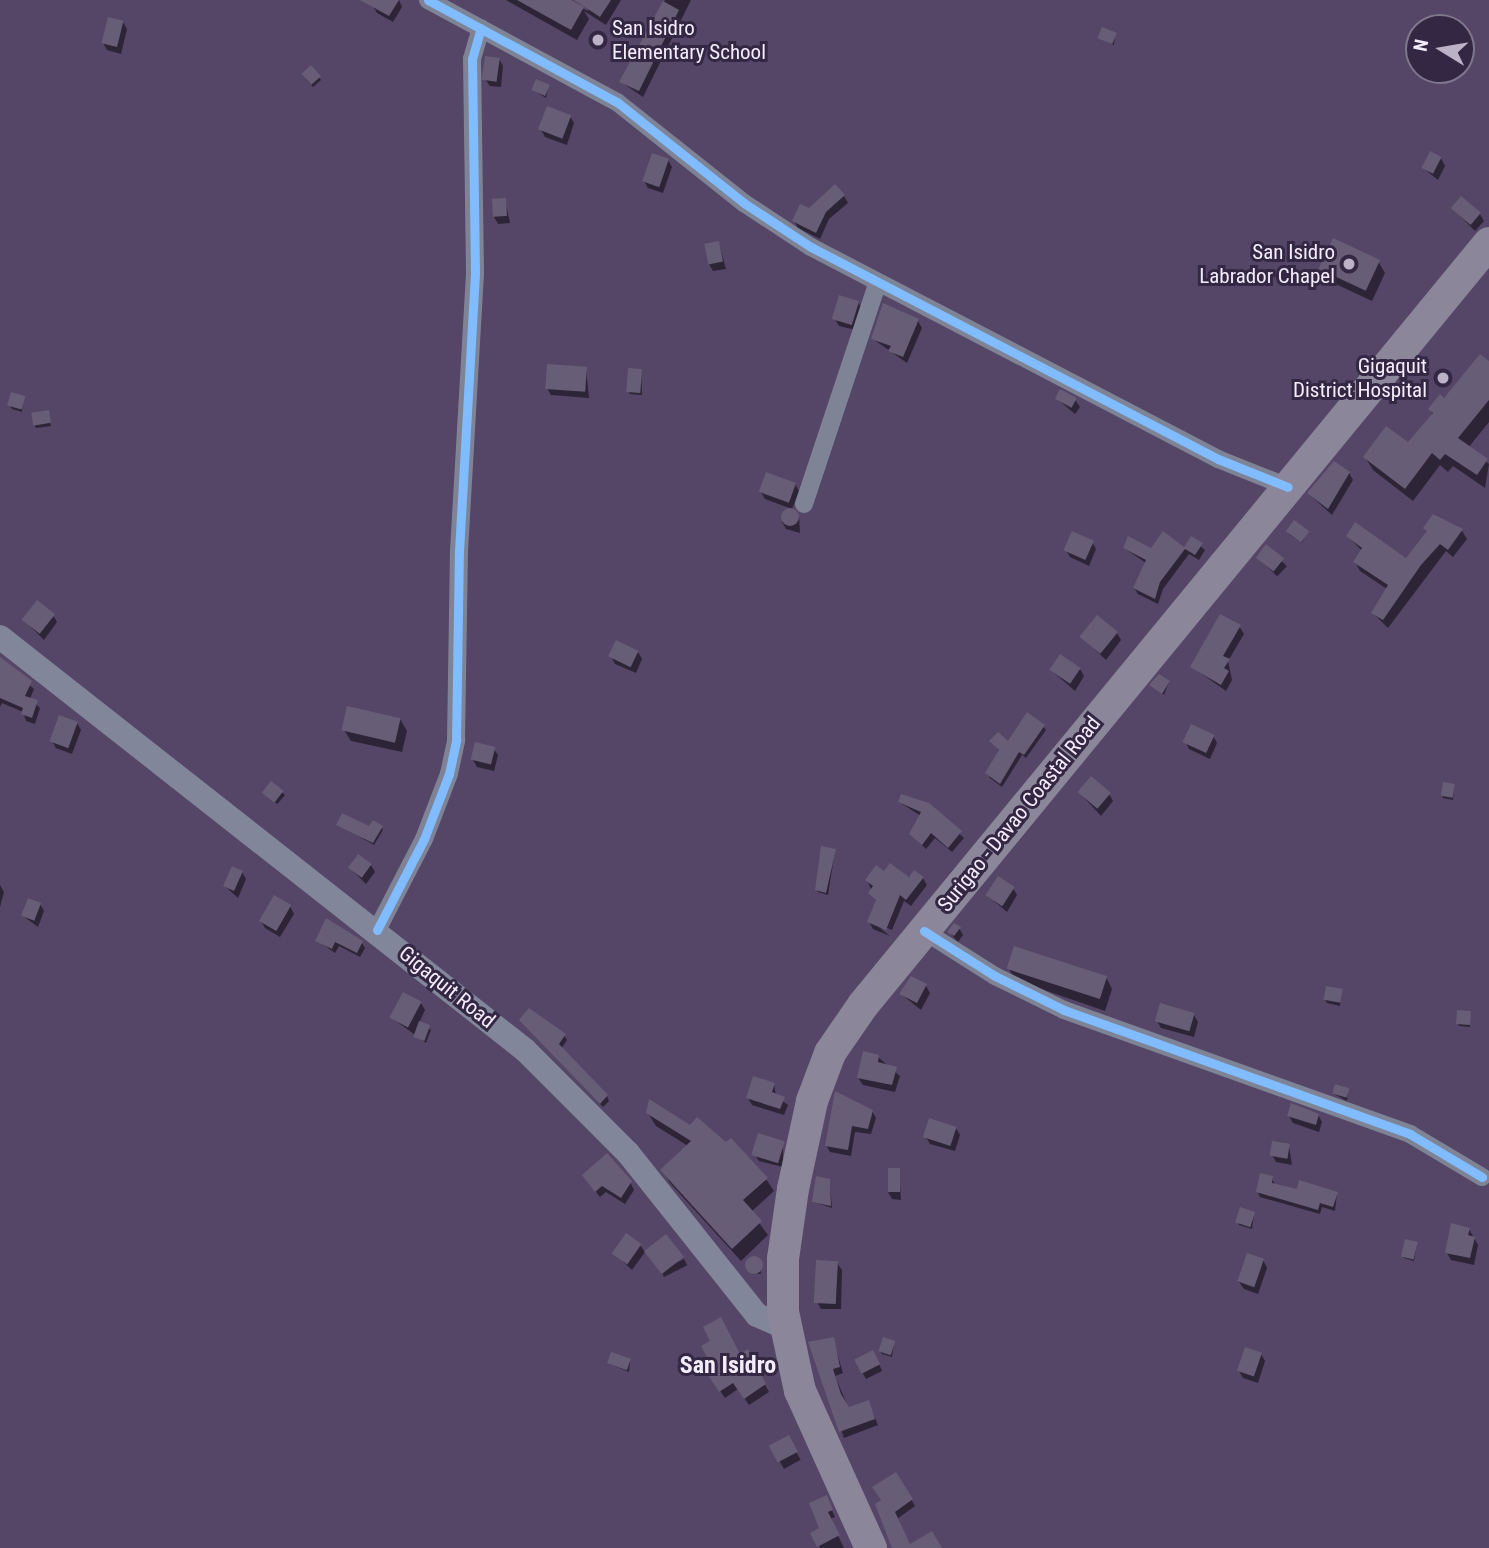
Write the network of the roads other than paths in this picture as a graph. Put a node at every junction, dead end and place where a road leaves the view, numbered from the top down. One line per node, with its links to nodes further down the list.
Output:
1 (428, 0): 2 (street)
2 (481, 27): 4 (street); 8 (street)
3 (1489, 243): 5 (highway, Surigao - Davao Coastal Road)
4 (877, 284): 5 (street); 6 (street)
5 (1288, 487): 9 (highway, Surigao - Davao Coastal Road)
6 (804, 503)
7 (0, 637): 8 (main road, Gigaquit Road)
8 (377, 930): 11 (main road, Gigaquit Road)
9 (924, 932): 10 (street); 11 (highway, Surigao - Davao Coastal Road)
10 (1482, 1177)
11 (785, 1327): 12 (highway, Surigao - Davao Coastal Road)
12 (871, 1548)

